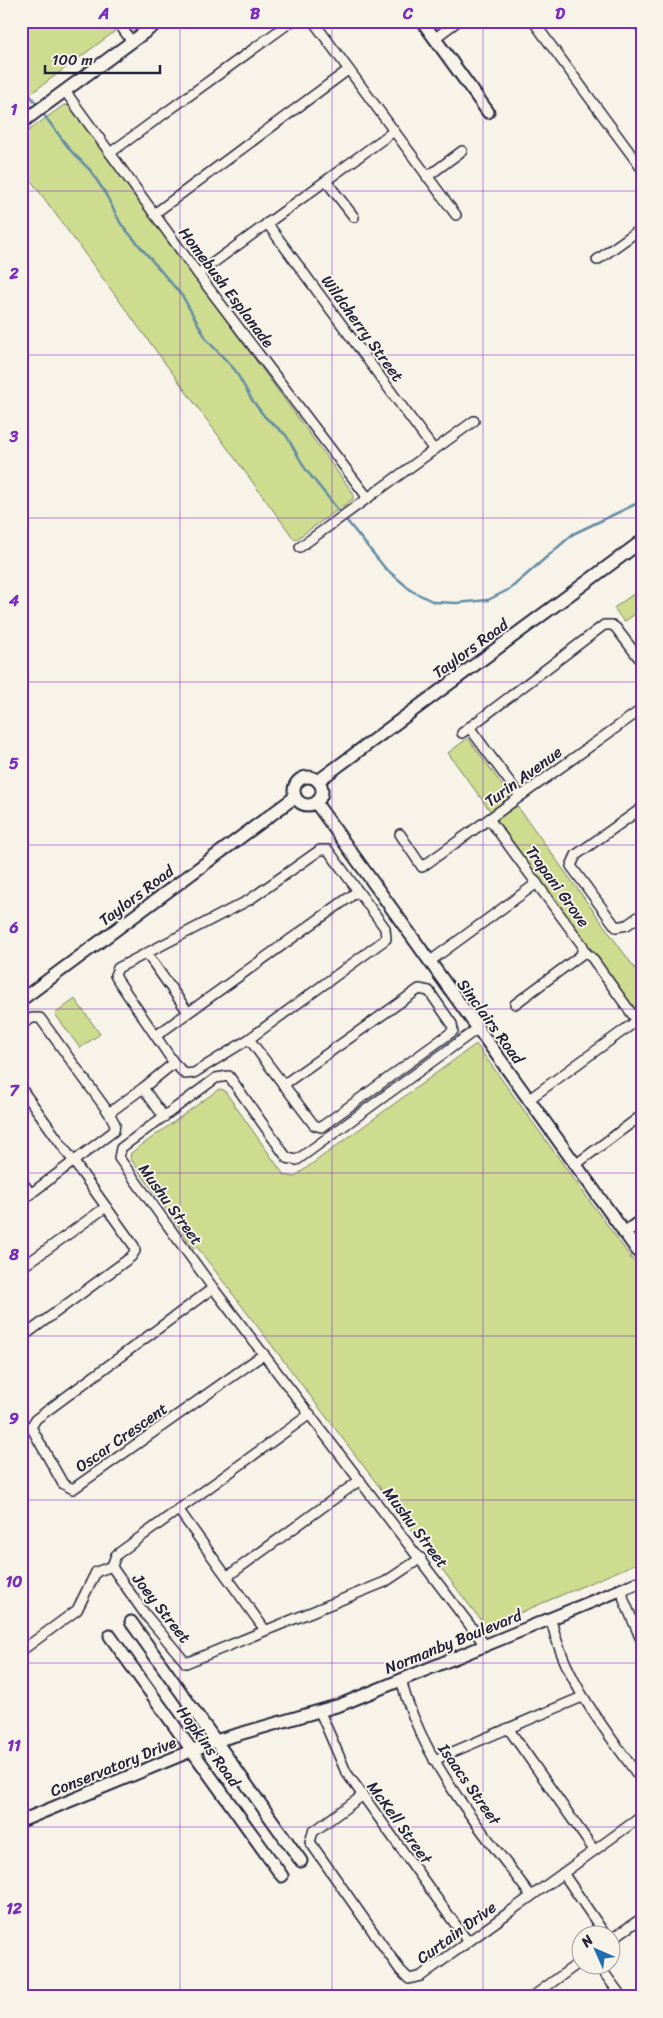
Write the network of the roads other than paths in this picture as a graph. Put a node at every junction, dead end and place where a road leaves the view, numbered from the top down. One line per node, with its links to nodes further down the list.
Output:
1 (117, 21): 11 (street)
2 (160, 21): 11 (street)
3 (292, 21): 18 (street)
4 (313, 21): 12 (street)
5 (422, 21): 10 (street)
6 (458, 21): 10 (street)
7 (534, 21): 19 (street)
8 (636, 21): 9 (street)
9 (642, 29)
10 (435, 38): 14 (street)
11 (132, 42): 13 (street)
12 (348, 70): 16 (street); 22 (street)
13 (65, 91): 15 (street); 18 (street, Homebush Esplanade)
14 (488, 112)
15 (21, 123)
16 (394, 131): 20 (street); 21 (street)
17 (462, 151): 20 (street)
18 (110, 154): 22 (street, Homebush Esplanade)
19 (642, 169)
20 (427, 177): 23 (street)
21 (326, 180): 24 (street); 25 (street)
22 (154, 214): 28 (street, Homebush Esplanade)
23 (456, 215)
24 (354, 217)
25 (268, 223): 28 (street); 30 (street, Wildcherry Street)
26 (642, 228): 27 (street)
27 (597, 260)
28 (198, 274): 31 (street, Homebush Esplanade)
29 (474, 421): 30 (street)
30 (434, 450): 31 (street)
31 (368, 498): 33 (street)
32 (642, 541): 36 (street, Taylors Road)
33 (300, 547)
34 (642, 662): 37 (street)
35 (642, 709): 37 (street, Turin Avenue)
36 (318, 781): 38 (street); 39 (street)
37 (520, 796): 41 (street, Turin Avenue)
38 (295, 798): 39 (street); 49 (street, Taylors Road)
39 (316, 802): 48 (street, Sinclairs Road)
40 (642, 808): 45 (street)
41 (489, 818): 42 (street, Turin Avenue); 43 (street, Trapani Grove)
42 (400, 834)
43 (537, 883): 46 (street, Trapani Grove); 48 (street)
44 (358, 891): 47 (street); 51 (street); 56 (street)
45 (642, 914)
46 (583, 950): 50 (street, Trapani Grove); 52 (street)
47 (147, 954): 51 (street); 55 (street)
48 (429, 962): 54 (street, Sinclairs Road)
49 (21, 1000)
50 (515, 1004)
51 (188, 1012): 55 (street)
52 (640, 1022): 61 (street)
53 (21, 1025): 62 (street)
54 (477, 1030): 61 (street, Sinclairs Road); 64 (street, Mushu Street)
55 (157, 1036): 57 (street)
56 (249, 1039): 57 (street); 58 (street)
57 (174, 1063): 60 (street)
58 (283, 1085): 58 (street)
59 (21, 1088): 65 (street)
60 (143, 1088): 62 (street); 64 (street)
61 (528, 1100): 66 (street, Sinclairs Road)
62 (109, 1113): 65 (street)
63 (642, 1115): 66 (street)
64 (164, 1117): 75 (street, Mushu Street)
65 (74, 1162): 68 (street); 70 (street)
66 (575, 1165): 72 (street, Sinclairs Road)
67 (21, 1180): 68 (street)
68 (32, 1194): 69 (street)
69 (21, 1201)
70 (106, 1207): 74 (street); 76 (street)
71 (642, 1220): 72 (street)
72 (624, 1233): 73 (street, Sinclairs Road)
73 (642, 1257)
74 (21, 1268)
75 (213, 1288): 77 (street, Mushu Street); 77 (street, Oscar Crescent)
76 (21, 1338)
77 (264, 1354): 78 (street, Mushu Street)
78 (310, 1414): 79 (street, Mushu Street); 80 (street, Joey Street)
79 (360, 1480): 81 (street, Mushu Street); 83 (street)
80 (178, 1509): 82 (street, Joey Street); 83 (street)
81 (421, 1558): 88 (street, Joey Street); 91 (street, Mushu Street)
82 (112, 1566): 88 (street, Joey Street); 92 (street)
83 (228, 1576): 88 (street)
84 (642, 1581): 85 (street, Normanby Boulevard)
85 (622, 1590): 86 (street, Normanby Boulevard); 90 (street)
86 (551, 1618): 91 (street, Normanby Boulevard); 94 (street)
87 (131, 1622): 98 (street, Hopkins Road)
88 (265, 1630)
89 (110, 1636): 99 (street, Hopkins Road)
90 (642, 1642)
91 (485, 1646): 93 (street, Normanby Boulevard)
92 (22, 1650)
93 (402, 1680): 95 (street, Normanby Boulevard); 100 (street, Isaacs Street)
94 (582, 1697): 97 (street); 101 (street)
95 (320, 1712): 96 (street, Normanby Boulevard); 102 (street, McKell Street)
96 (274, 1724): 98 (street, Conservatory Drive)
97 (508, 1728): 100 (street); 105 (street)
98 (215, 1741): 99 (street, Conservatory Drive); 106 (street, Hopkins Road)
99 (192, 1751): 104 (street, Conservatory Drive); 108 (street, Hopkins Road)
100 (434, 1760): 109 (street, Isaacs Street)
101 (642, 1780)
102 (362, 1796): 113 (street, McKell Street); 113 (street, Curtain Drive)
103 (642, 1816): 105 (street, Curtain Drive)
104 (21, 1821)
105 (594, 1850): 107 (street, Curtain Drive)
106 (301, 1861)
107 (563, 1873): 109 (street, Curtain Drive); 111 (street)
108 (282, 1876)
109 (531, 1896): 113 (street, Curtain Drive)
110 (642, 1918): 112 (street)
111 (599, 1926)
112 (620, 1933)
113 (468, 1942)
114 (570, 1969): 116 (street)
115 (606, 1976): 117 (street)
116 (532, 1997)
117 (622, 1997)

